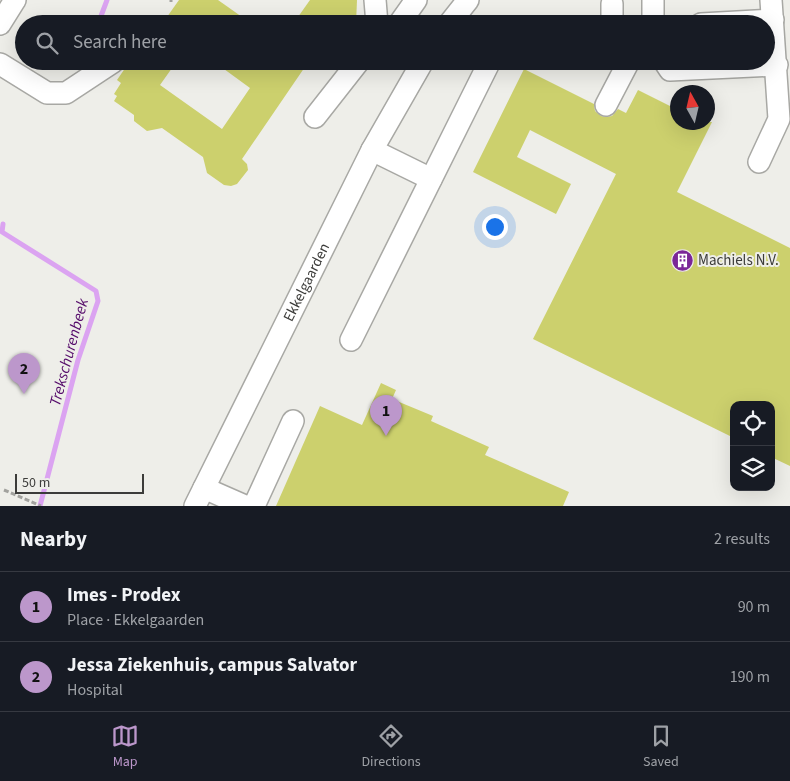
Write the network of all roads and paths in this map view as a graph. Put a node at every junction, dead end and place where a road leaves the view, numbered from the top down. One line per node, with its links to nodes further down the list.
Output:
1 (14, 0): 12 (street)
2 (375, 0): 7 (street)
3 (416, 0): 8 (street)
4 (468, 0): 9 (street)
5 (653, 0): 10 (street)
6 (772, 10): 11 (street)
7 (377, 15)
8 (405, 15)
9 (456, 15)
10 (653, 15)
11 (747, 15)
12 (0, 24)
13 (775, 51): 15 (street)
14 (0, 64): 16 (street)
15 (776, 65): 24 (street)
16 (101, 70)
17 (352, 70): 22 (street)
18 (414, 70): 23 (street, Ekkelgaarden)
19 (486, 70): 25 (street)
20 (624, 70): 21 (street)
21 (606, 105)
22 (315, 117)
23 (372, 150): 25 (street); 29 (street, Ekkelgaarden)
24 (759, 162)
25 (431, 179): 26 (street)
26 (351, 340)
27 (293, 421): 32 (street)
28 (4, 490): 30 (path)
29 (199, 497): 31 (street)
30 (41, 506)
31 (245, 506)
32 (254, 506)

